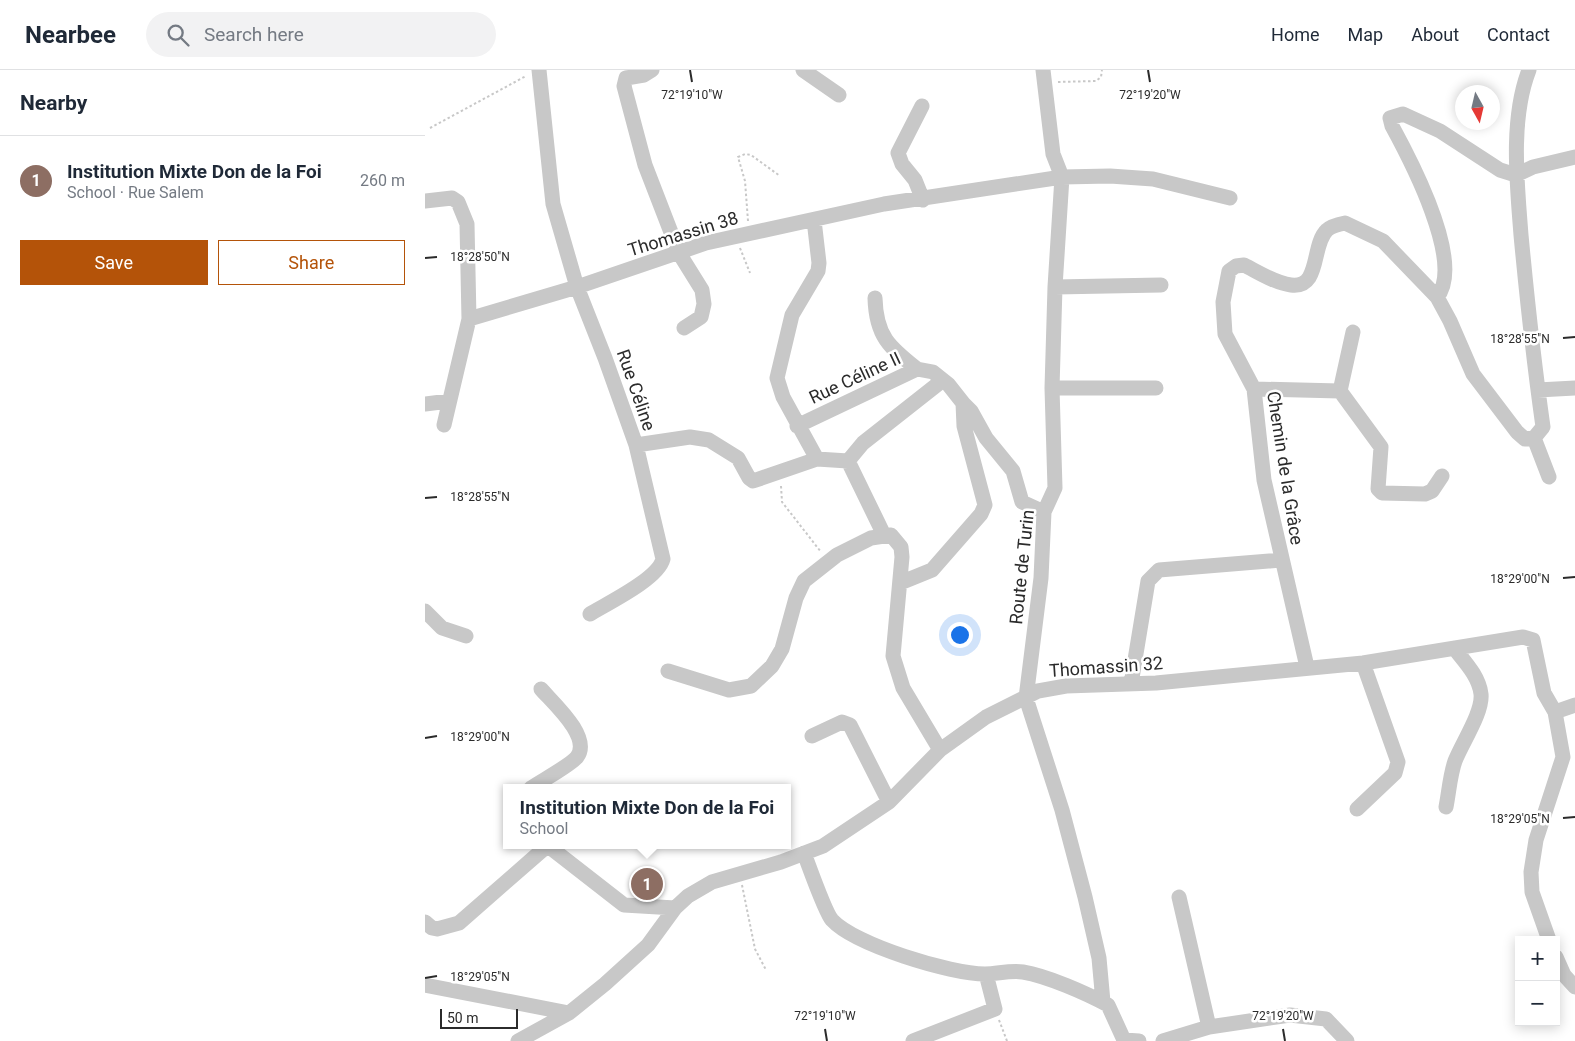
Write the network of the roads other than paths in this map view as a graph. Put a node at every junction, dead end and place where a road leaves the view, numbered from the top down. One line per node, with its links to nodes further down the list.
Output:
1 (652, 70): 15 (street)
2 (803, 70): 6 (street)
3 (1529, 70): 9 (street)
4 (534, 72): 18 (street, Rue Céline)
5 (1044, 76): 10 (street, Route de Turin)
6 (839, 95)
7 (922, 106): 12 (street)
8 (1575, 157): 9 (street)
9 (1516, 175): 19 (street); 30 (street)
10 (1062, 177): 11 (street, Thomassin 38); 12 (street, Thomassin 38); 17 (street, Route de Turin)
11 (1230, 198)
12 (923, 200): 14 (street, Thomassin 38)
13 (425, 201): 21 (street)
14 (814, 220): 15 (street, Thomassin 38); 36 (street, Rue Céline II)
15 (679, 253): 18 (street, Thomassin 38); 22 (street)
16 (1161, 285): 17 (street)
17 (1055, 286): 26 (street, Route de Turin)
18 (577, 287): 21 (street, Thomassin 38); 38 (street, Rue Céline)
19 (1437, 297): 29 (street, Chemin de la Grâce); 37 (street)
20 (875, 298): 24 (street)
21 (469, 319): 32 (street)
22 (684, 328)
23 (1353, 332): 31 (street)
24 (917, 369): 25 (street, Rue Céline II); 36 (street, Rue Céline II)
25 (943, 380): 33 (street, Rue Céline II); 40 (street)
26 (1052, 388): 27 (street); 43 (street, Route de Turin)
27 (1157, 388)
28 (1575, 388): 30 (street)
29 (1254, 389): 31 (street); 45 (street, Chemin de la Grâce)
30 (1538, 390): 37 (street)
31 (1340, 391): 41 (street)
32 (449, 401): 34 (street); 35 (street)
33 (963, 403): 43 (street, Rue Céline II); 46 (street)
34 (425, 404)
35 (443, 425)
36 (797, 426): 39 (street, Rue Céline II)
37 (1534, 438): 42 (street)
38 (636, 445): 39 (street, Rue Céline); 48 (street)
39 (817, 459): 40 (street, Rue Céline)
40 (848, 461): 44 (street)
41 (1443, 476)
42 (1549, 478)
43 (1043, 512): 56 (street, Route de Turin)
44 (884, 535): 46 (street); 53 (street)
45 (1281, 560): 52 (street, Chemin de la Grâce); 54 (street)
46 (900, 583): 60 (street)
47 (425, 611): 49 (street)
48 (590, 614)
49 (467, 636)
50 (1454, 648): 51 (street, Thomassin 32); 58 (street, Thomassin 32); 63 (street)
51 (1363, 663): 52 (street, Thomassin 32); 64 (street)
52 (1307, 667): 54 (street, Thomassin 32)
53 (668, 671)
54 (1131, 684): 56 (street, Thomassin 32)
55 (541, 689): 61 (street)
56 (1026, 698): 60 (street, Thomassin 32); 76 (street, Route de Turin)
57 (1575, 705): 58 (street)
58 (1555, 712): 71 (street)
59 (812, 736): 62 (street)
60 (940, 750): 62 (street, Thomassin 32)
61 (537, 784)
62 (889, 802): 67 (street, Thomassin 32)
63 (1446, 807)
64 (1357, 809)
65 (544, 849): 70 (street)
66 (551, 849): 69 (street)
67 (804, 853): 69 (street, Thomassin 32); 73 (street)
68 (1179, 897): 78 (street)
69 (675, 908): 77 (street, Thomassin 32)
70 (425, 922)
71 (1548, 936)
72 (1560, 966): 75 (street)
73 (985, 974): 76 (street); 81 (street)
74 (425, 985): 77 (street)
75 (1575, 986)
76 (1103, 1002): 79 (street)
77 (569, 1013): 80 (street, Thomassin 32)
78 (1209, 1027): 83 (street); 84 (street)
79 (1124, 1040): 82 (street)
80 (518, 1041)
81 (913, 1041)
82 (1139, 1041)
83 (1163, 1041)
84 (1347, 1041)

